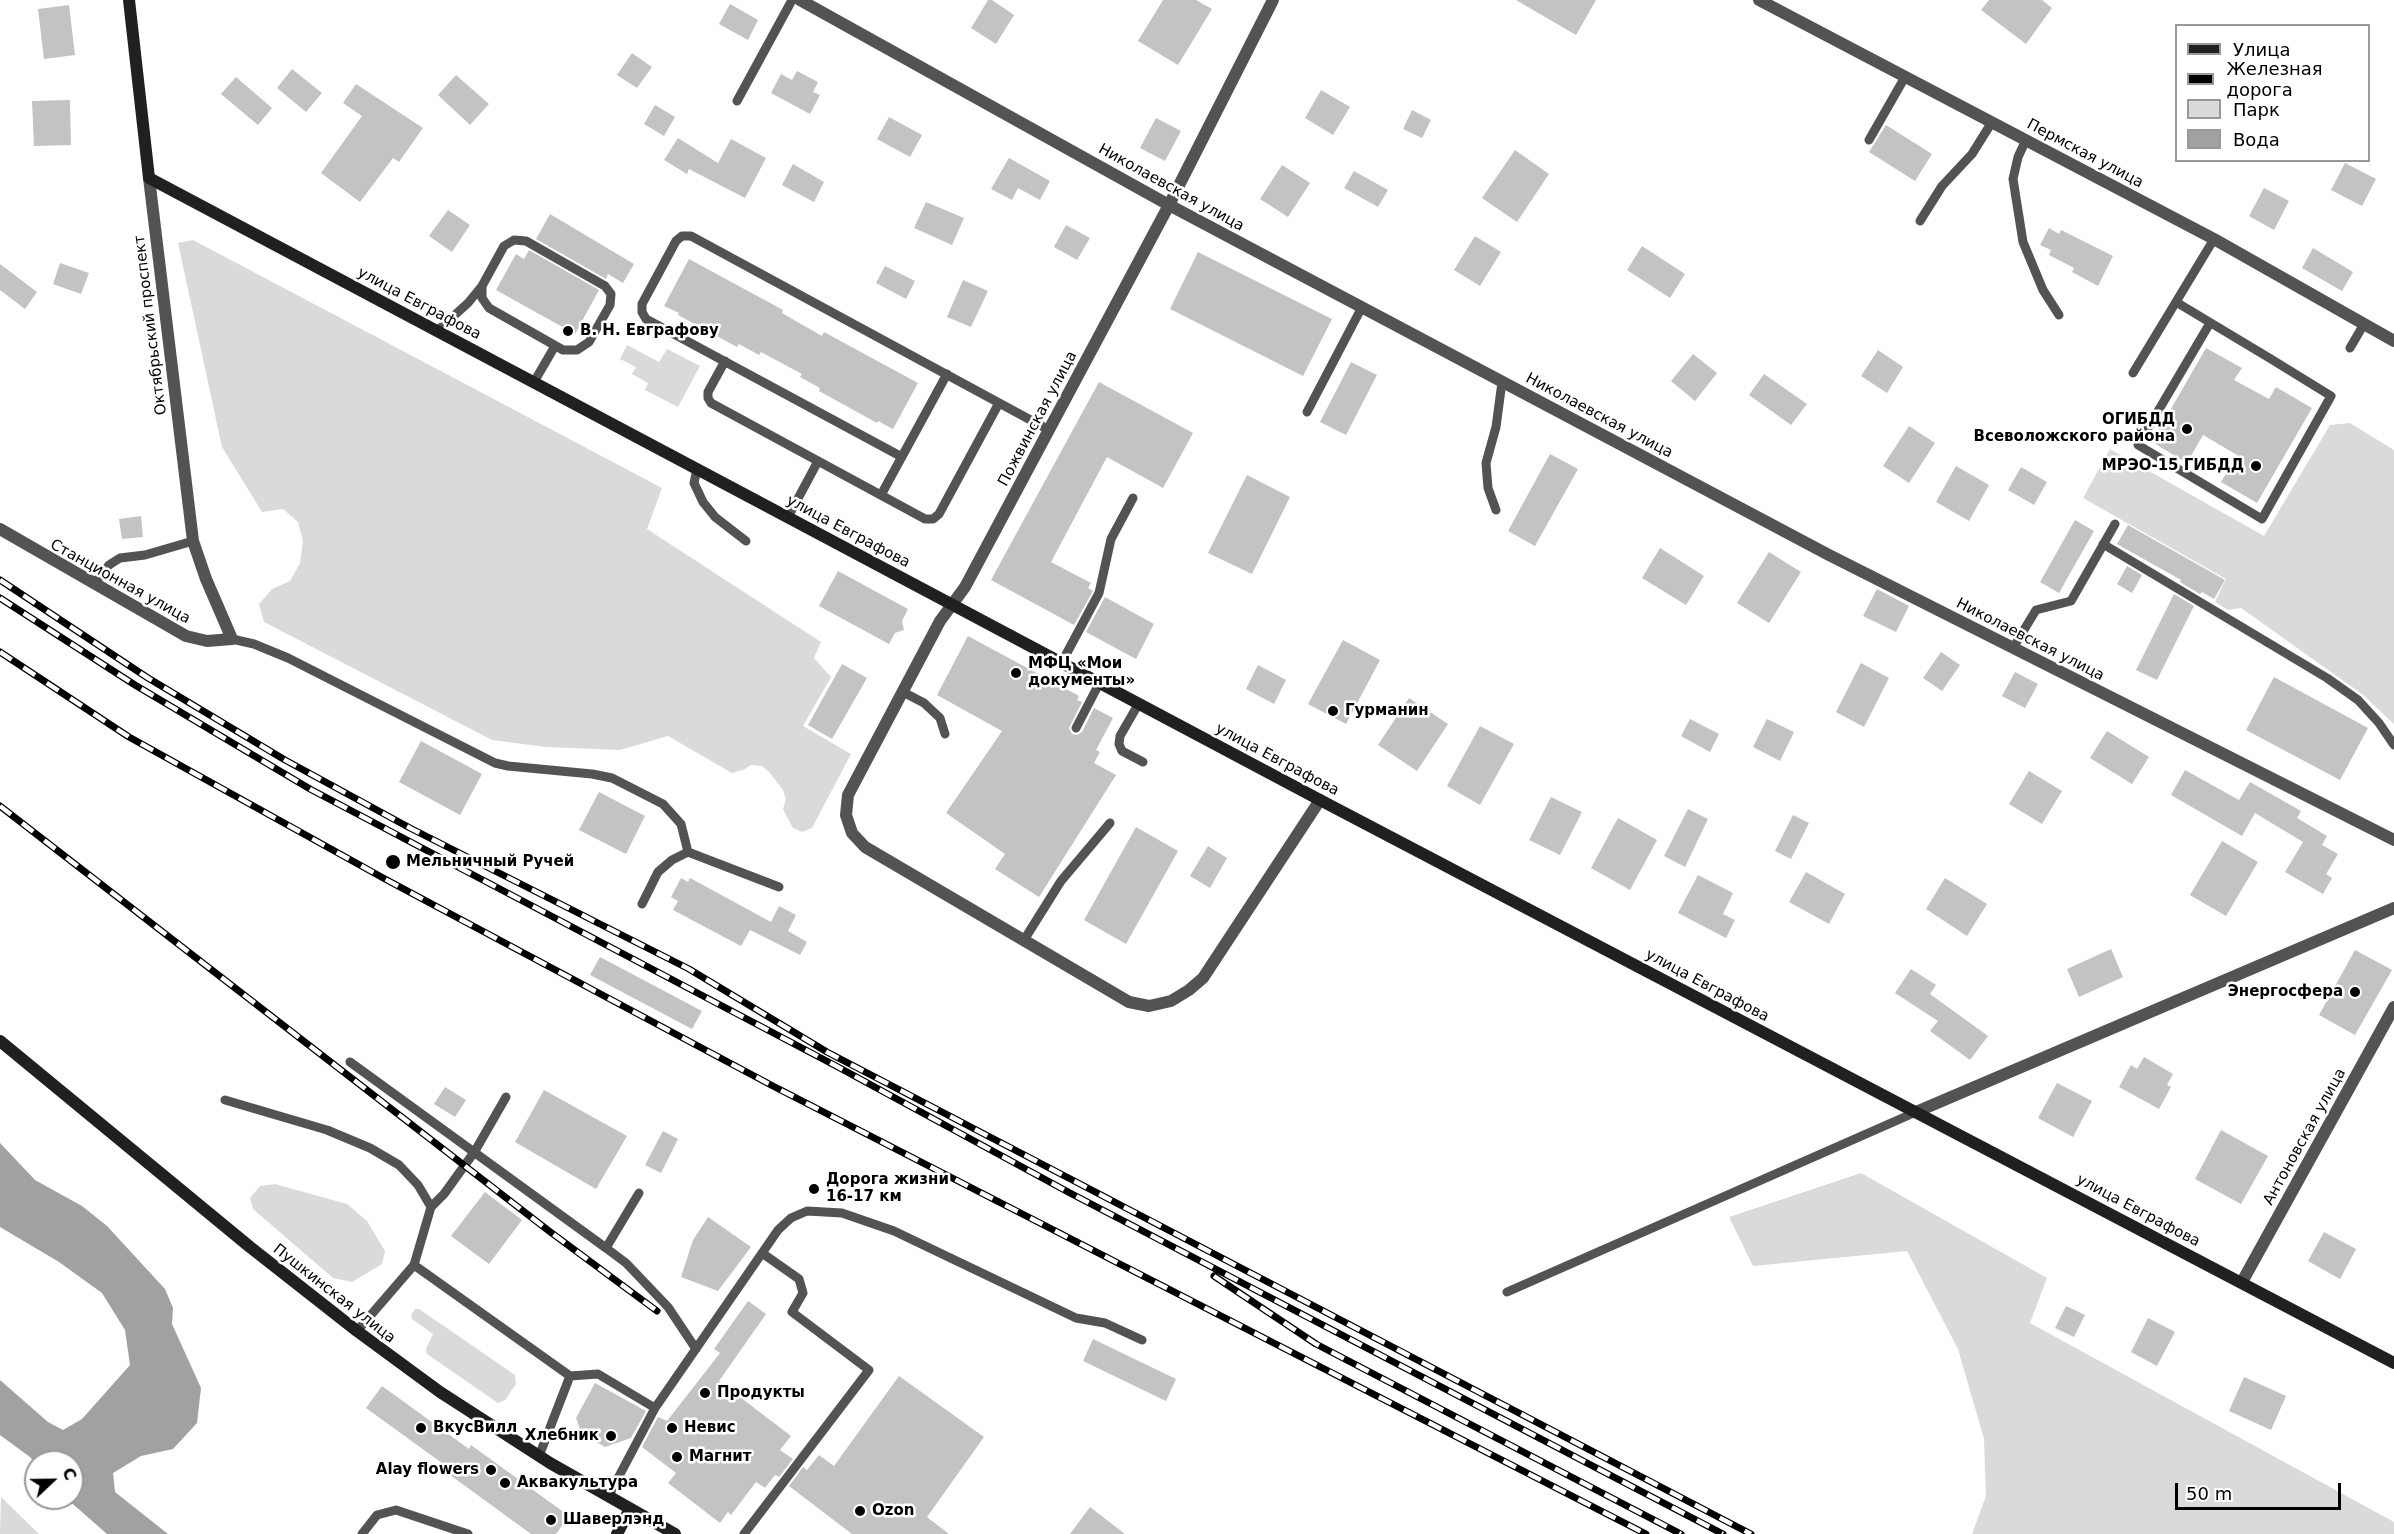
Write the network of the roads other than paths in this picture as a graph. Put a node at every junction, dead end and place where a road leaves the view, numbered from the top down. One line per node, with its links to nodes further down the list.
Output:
1 (129, 0): 11 (street, Октябрьский проспект)
2 (792, 0): 7 (lane)
3 (800, 0): 12 (street, Николаевская улица)
4 (1274, 0): 12 (street, Пожвинская улица)
5 (1759, 0): 6 (street, Пермская улица)
6 (1905, 77): 8 (street, Пермская улица); 9 (lane)
7 (737, 100)
8 (1992, 122): 10 (street, Пермская улица); 13 (lane)
9 (1869, 140)
10 (2026, 140): 14 (street, Пермская улица); 18 (lane)
11 (148, 178): 21 (street, улица Евграфова); 42 (street, Октябрьский проспект)
12 (1169, 205): 17 (street, Николаевская улица); 32 (street, Пожвинская улица)
13 (1920, 221)
14 (2214, 239): 16 (lane); 20 (street, Пермская улица)
15 (482, 286): 21 (lane); 23 (lane); 23 (lane)
16 (2176, 302): 19 (lane); 26 (lane)
17 (1362, 307): 29 (street, Николаевская улица); 31 (lane)
18 (2059, 315)
19 (2210, 323): 19 (lane)
20 (2364, 324): 22 (street, Пермская улица); 24 (lane)
21 (437, 331): 28 (street, улица Евграфова)
22 (2394, 341)
23 (555, 346): 28 (lane)
24 (2350, 348)
25 (724, 361): 27 (lane); 33 (lane); 34 (lane)
26 (2133, 373)
27 (946, 374): 30 (lane); 33 (lane)
28 (534, 382): 35 (street, улица Евграфова)
29 (1502, 382): 38 (lane); 48 (street, Николаевская улица)
30 (999, 403): 32 (lane); 36 (lane)
31 (1308, 412)
32 (1049, 430): 46 (street, Пожвинская улица)
33 (902, 457): 36 (lane)
34 (818, 461): 36 (lane); 39 (lane)
35 (697, 469): 39 (street, улица Евграфова); 43 (lane)
36 (881, 495)
37 (1133, 498): 49 (lane)
38 (1496, 510)
39 (788, 517): 46 (street, улица Евграфова)
40 (2115, 524): 44 (lane)
41 (0, 529): 45 (street, Станционная улица)
42 (193, 540): 45 (lane); 47 (street, Октябрьский проспект)
43 (746, 541)
44 (2103, 544): 48 (lane); 55 (lane)
45 (94, 584): 47 (street, Станционная улица)
46 (953, 604): 49 (street, улица Евграфова); 51 (street, Пожвинская улица)
47 (232, 639): 60 (lane)
48 (2013, 648): 59 (street, Николаевская улица)
49 (1062, 662): 50 (street, улица Евграфова)
50 (1100, 682): 52 (street, улица Евграфова); 53 (lane)
51 (903, 692): 54 (lane); 64 (street, Пожвинская улица)
52 (1139, 703): 56 (lane); 57 (street, улица Евграфова)
53 (1076, 728)
54 (945, 734)
55 (2394, 745)
56 (1143, 762)
57 (1320, 800): 64 (street); 70 (street, улица Евграфова)
58 (1110, 823): 64 (lane)
59 (2394, 840)
60 (688, 852): 61 (lane); 62 (lane)
61 (779, 887)
62 (642, 904)
63 (2394, 908): 70 (street)
64 (1024, 940)
65 (2394, 1007): 77 (street, Антоновская улица)
66 (0, 1041): 79 (street, Пушкинская улица)
67 (350, 1062): 71 (lane)
68 (507, 1097): 71 (lane)
69 (225, 1100): 73 (lane)
70 (1916, 1112): 77 (street, улица Евграфова); 78 (lane)
71 (475, 1151): 73 (lane); 74 (lane)
72 (639, 1193): 74 (lane)
73 (431, 1208): 76 (lane)
74 (606, 1248): 81 (lane)
75 (762, 1253): 80 (lane); 81 (lane); 92 (lane)
76 (414, 1265): 79 (lane); 83 (lane)
77 (2242, 1282): 82 (street, улица Евграфова)
78 (1507, 1292)
79 (357, 1331): 85 (street, Пушкинская улица)
80 (1142, 1341)
81 (696, 1349): 84 (lane)
82 (2394, 1363)
83 (570, 1376): 84 (lane); 85 (lane)
84 (655, 1408): 86 (lane)
85 (539, 1456): 86 (street, Пушкинская улица)
86 (608, 1497): 87 (street, Пушкинская улица)
87 (630, 1509): 90 (street); 91 (street, Пушкинская улица)
88 (362, 1534): 89 (lane)
89 (468, 1534)
90 (616, 1534)
91 (675, 1534)
92 (744, 1534)

